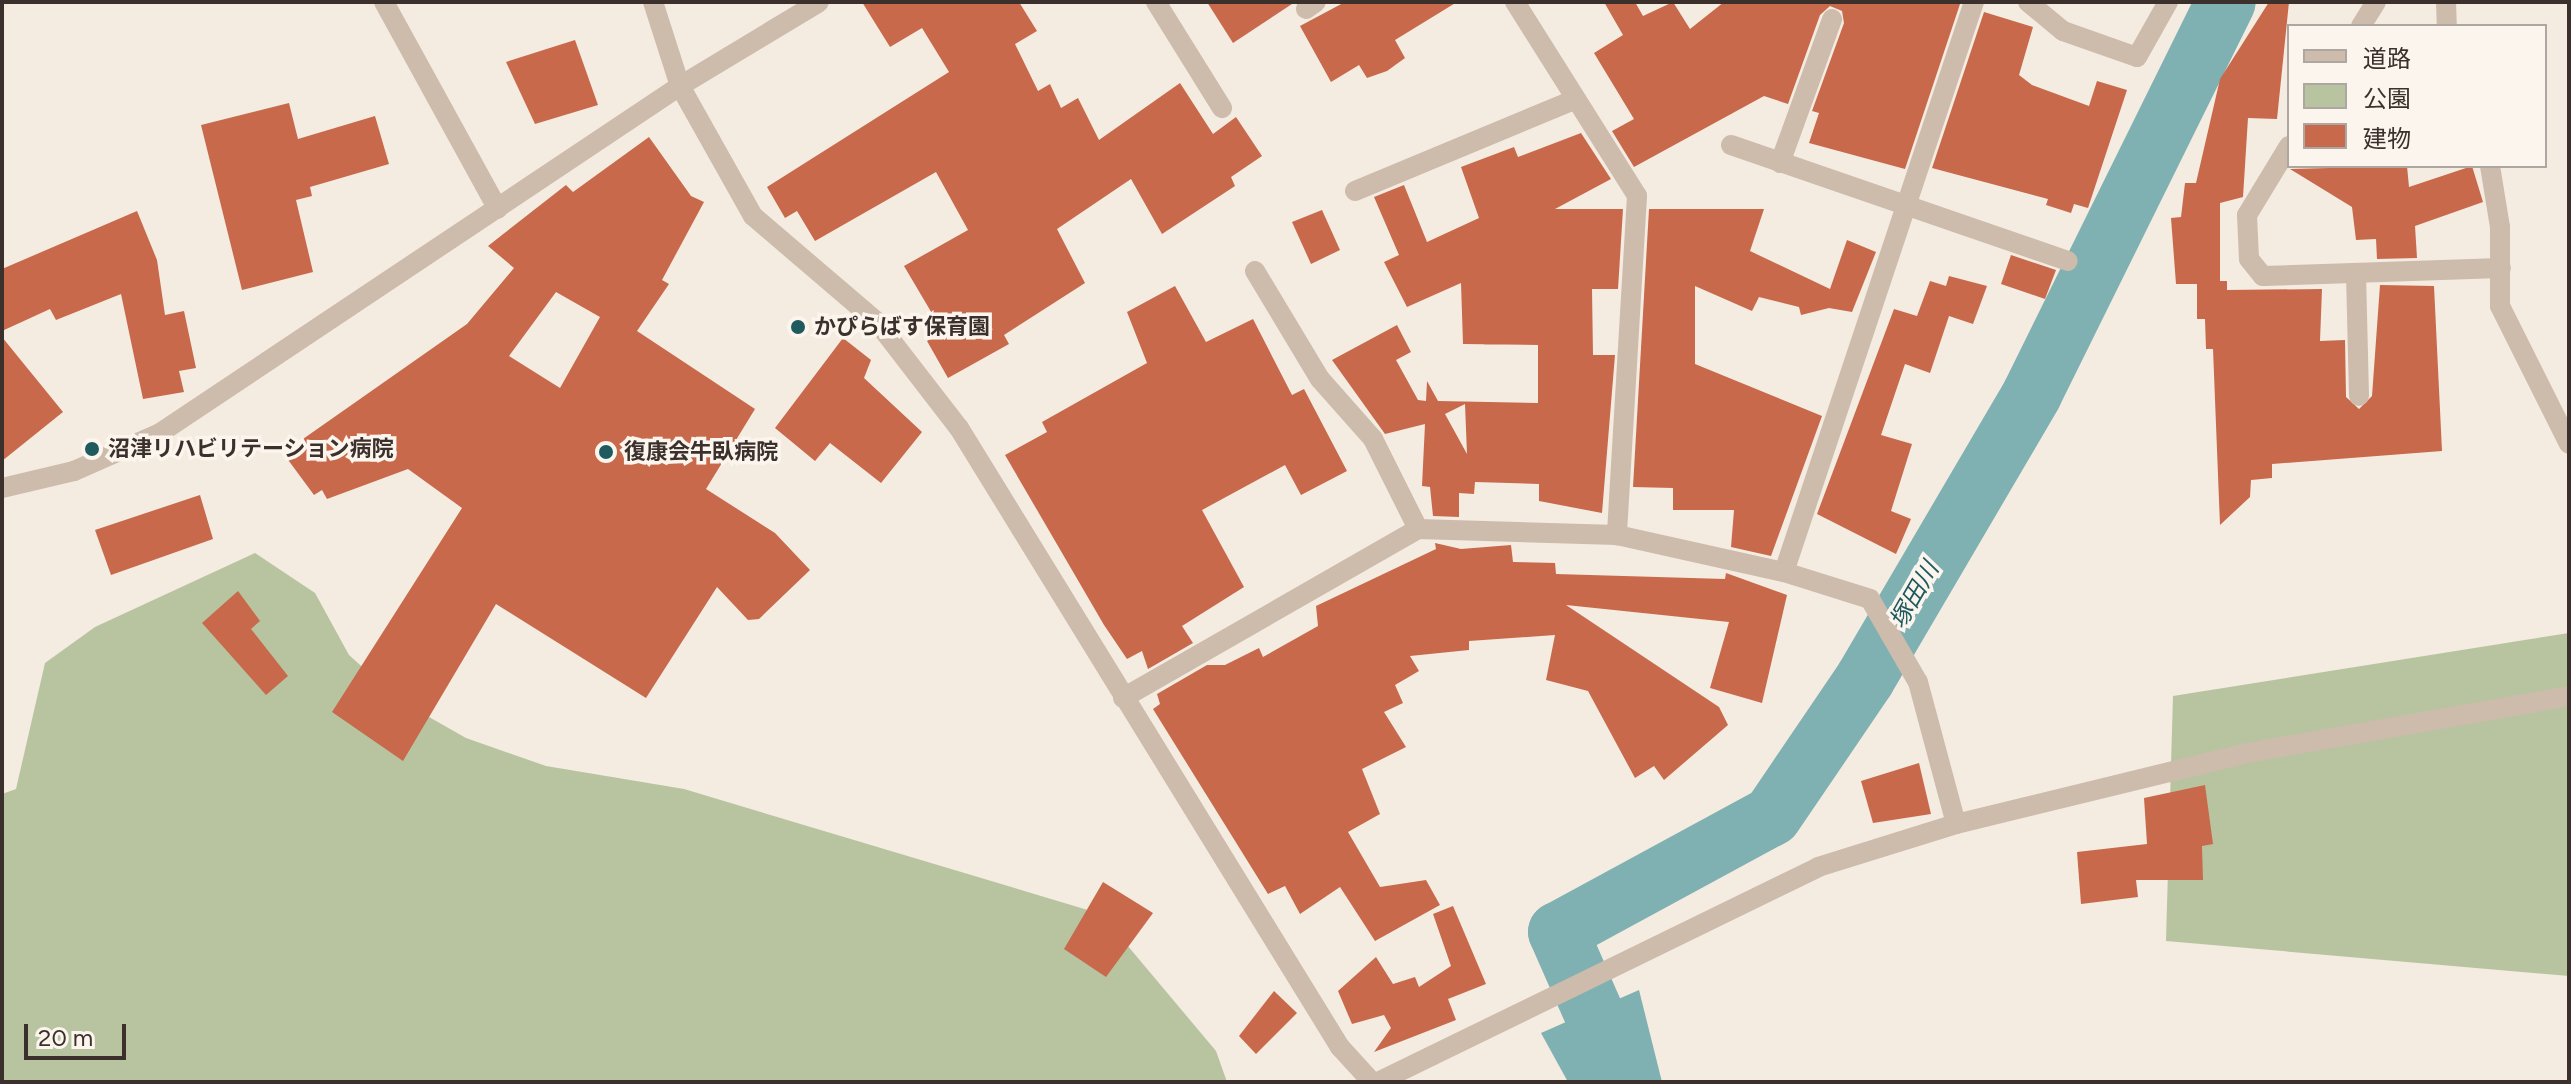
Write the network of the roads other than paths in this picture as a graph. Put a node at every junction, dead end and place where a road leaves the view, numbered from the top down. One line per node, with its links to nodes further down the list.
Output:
1 (384, 2): 23 (street)
2 (653, 2): 14 (street)
3 (819, 2): 14 (street)
4 (1156, 2): 16 (street)
5 (1515, 2): 15 (street)
6 (1974, 2): 22 (street)
7 (2028, 2): 8 (street)
8 (2168, 2)
9 (2376, 2): 12 (street)
10 (2446, 2): 13 (street)
11 (1832, 19): 19 (street)
12 (2362, 24)
13 (2447, 24)
14 (680, 86): 23 (street); 35 (street)
15 (1576, 99): 21 (street); 32 (street)
16 (1222, 108)
17 (1731, 145): 19 (street)
18 (2287, 149): 27 (street)
19 (1780, 163): 22 (street)
20 (2490, 168): 25 (street)
21 (1355, 191)
22 (1905, 208): 24 (street); 33 (street)
23 (498, 209): 30 (street)
24 (2068, 261)
25 (2501, 268): 27 (street); 29 (street)
26 (1255, 271): 31 (street)
27 (2356, 273): 28 (street)
28 (2359, 396)
29 (2569, 444)
30 (2, 488)
31 (1418, 529): 32 (street); 35 (street)
32 (1617, 535): 33 (street)
33 (1784, 572): 36 (street)
34 (2569, 696): 36 (street)
35 (1123, 698): 37 (street)
36 (1956, 824): 37 (street)
37 (1375, 1082)

